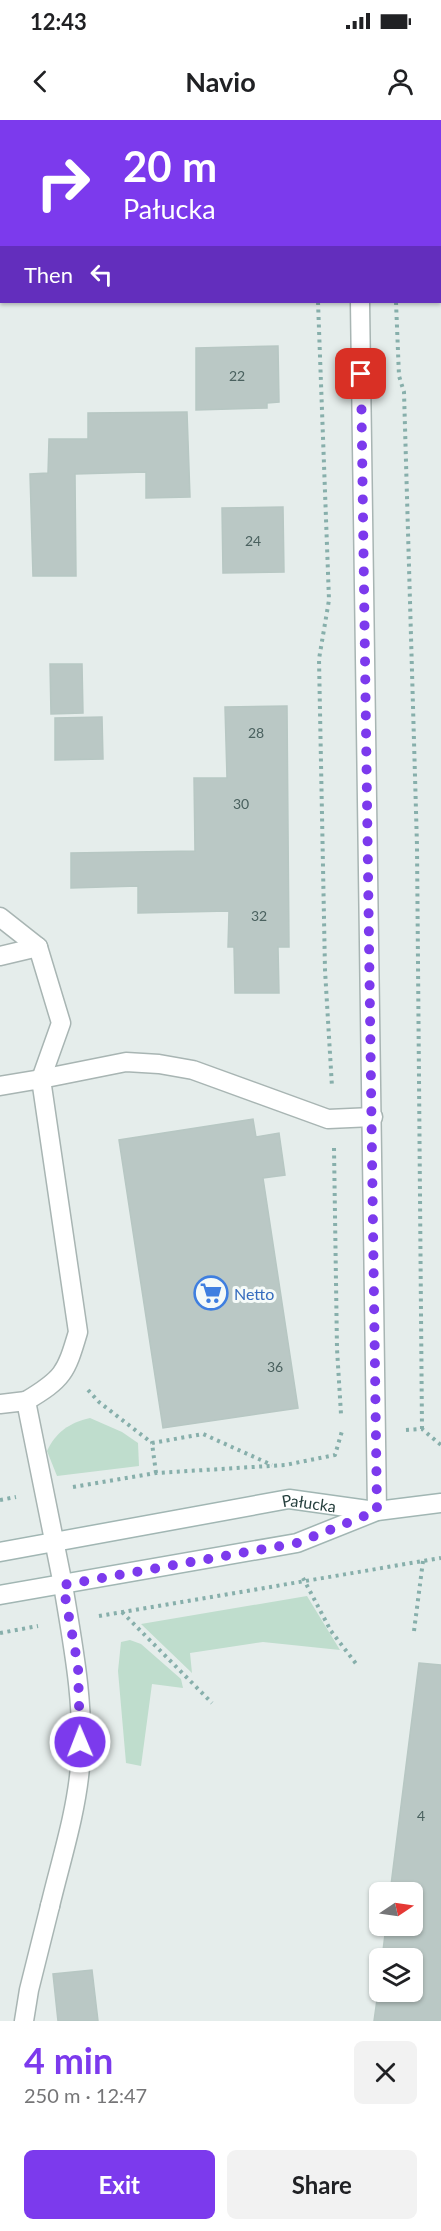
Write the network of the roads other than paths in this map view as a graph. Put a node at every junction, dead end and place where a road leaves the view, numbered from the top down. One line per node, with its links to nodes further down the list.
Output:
1 (360, 303): 7 (street)
2 (0, 917): 3 (street)
3 (38, 947): 4 (street); 5 (street)
4 (0, 956)
5 (41, 1079): 6 (street); 7 (street); 8 (street)
6 (0, 1086)
7 (373, 1117): 11 (street)
8 (27, 1401): 9 (street); 12 (street)
9 (0, 1404)
10 (441, 1503): 11 (street)
11 (377, 1511): 12 (street, Pałucka); 14 (street, Pałucka)
12 (54, 1543): 13 (street, Pałucka); 14 (street)
13 (0, 1551)
14 (63, 1585): 15 (street, Pałucka); 16 (street)
15 (0, 1595)
16 (24, 2021)

